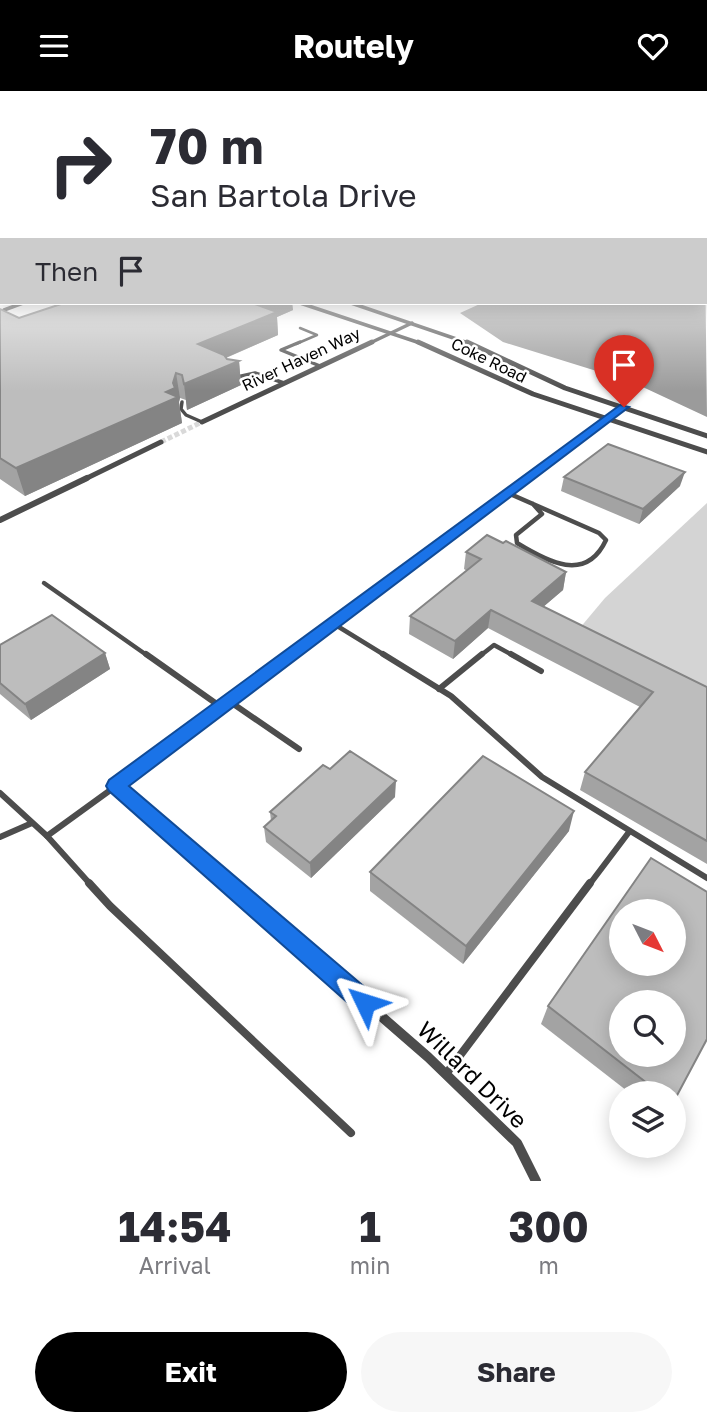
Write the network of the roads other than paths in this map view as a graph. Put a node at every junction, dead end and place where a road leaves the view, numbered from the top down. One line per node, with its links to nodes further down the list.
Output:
1 (18, 305): 4 (street)
2 (306, 305): 7 (street, Coke Road)
3 (358, 305): 5 (street, Coke Road)
4 (9, 319)
5 (413, 322): 7 (street, River Haven Way); 12 (street, Coke Road)
6 (300, 328): 8 (lane)
7 (390, 333): 8 (street, River Haven Way); 13 (street, Coke Road)
8 (320, 366): 10 (street, River Haven Way)
9 (231, 380): 10 (lane)
10 (284, 383): 14 (street, River Haven Way)
11 (182, 402): 14 (lane)
12 (624, 407): 13 (street); 15 (street, Coke Road)
13 (610, 418): 17 (street, Coke Road); 18 (street)
14 (202, 422)
15 (707, 436)
16 (161, 442): 20 (street)
17 (707, 452)
18 (508, 493): 19 (lane); 22 (street)
19 (533, 504): 19 (lane)
20 (0, 520)
21 (44, 583): 26 (lane)
22 (334, 624): 24 (lane); 25 (street)
23 (541, 671): 24 (lane)
24 (439, 689): 31 (lane)
25 (229, 701): 26 (street); 27 (lane)
26 (221, 707): 28 (street)
27 (299, 749)
28 (116, 786): 32 (lane); 35 (street, Willard Drive)
29 (0, 793): 30 (lane)
30 (32, 823): 32 (lane); 33 (lane)
31 (629, 832): 34 (lane); 35 (lane)
32 (47, 835): 36 (lane)
33 (0, 837)
34 (707, 878)
35 (446, 1074): 37 (street, Willard Drive)
36 (351, 1133)
37 (536, 1181)

